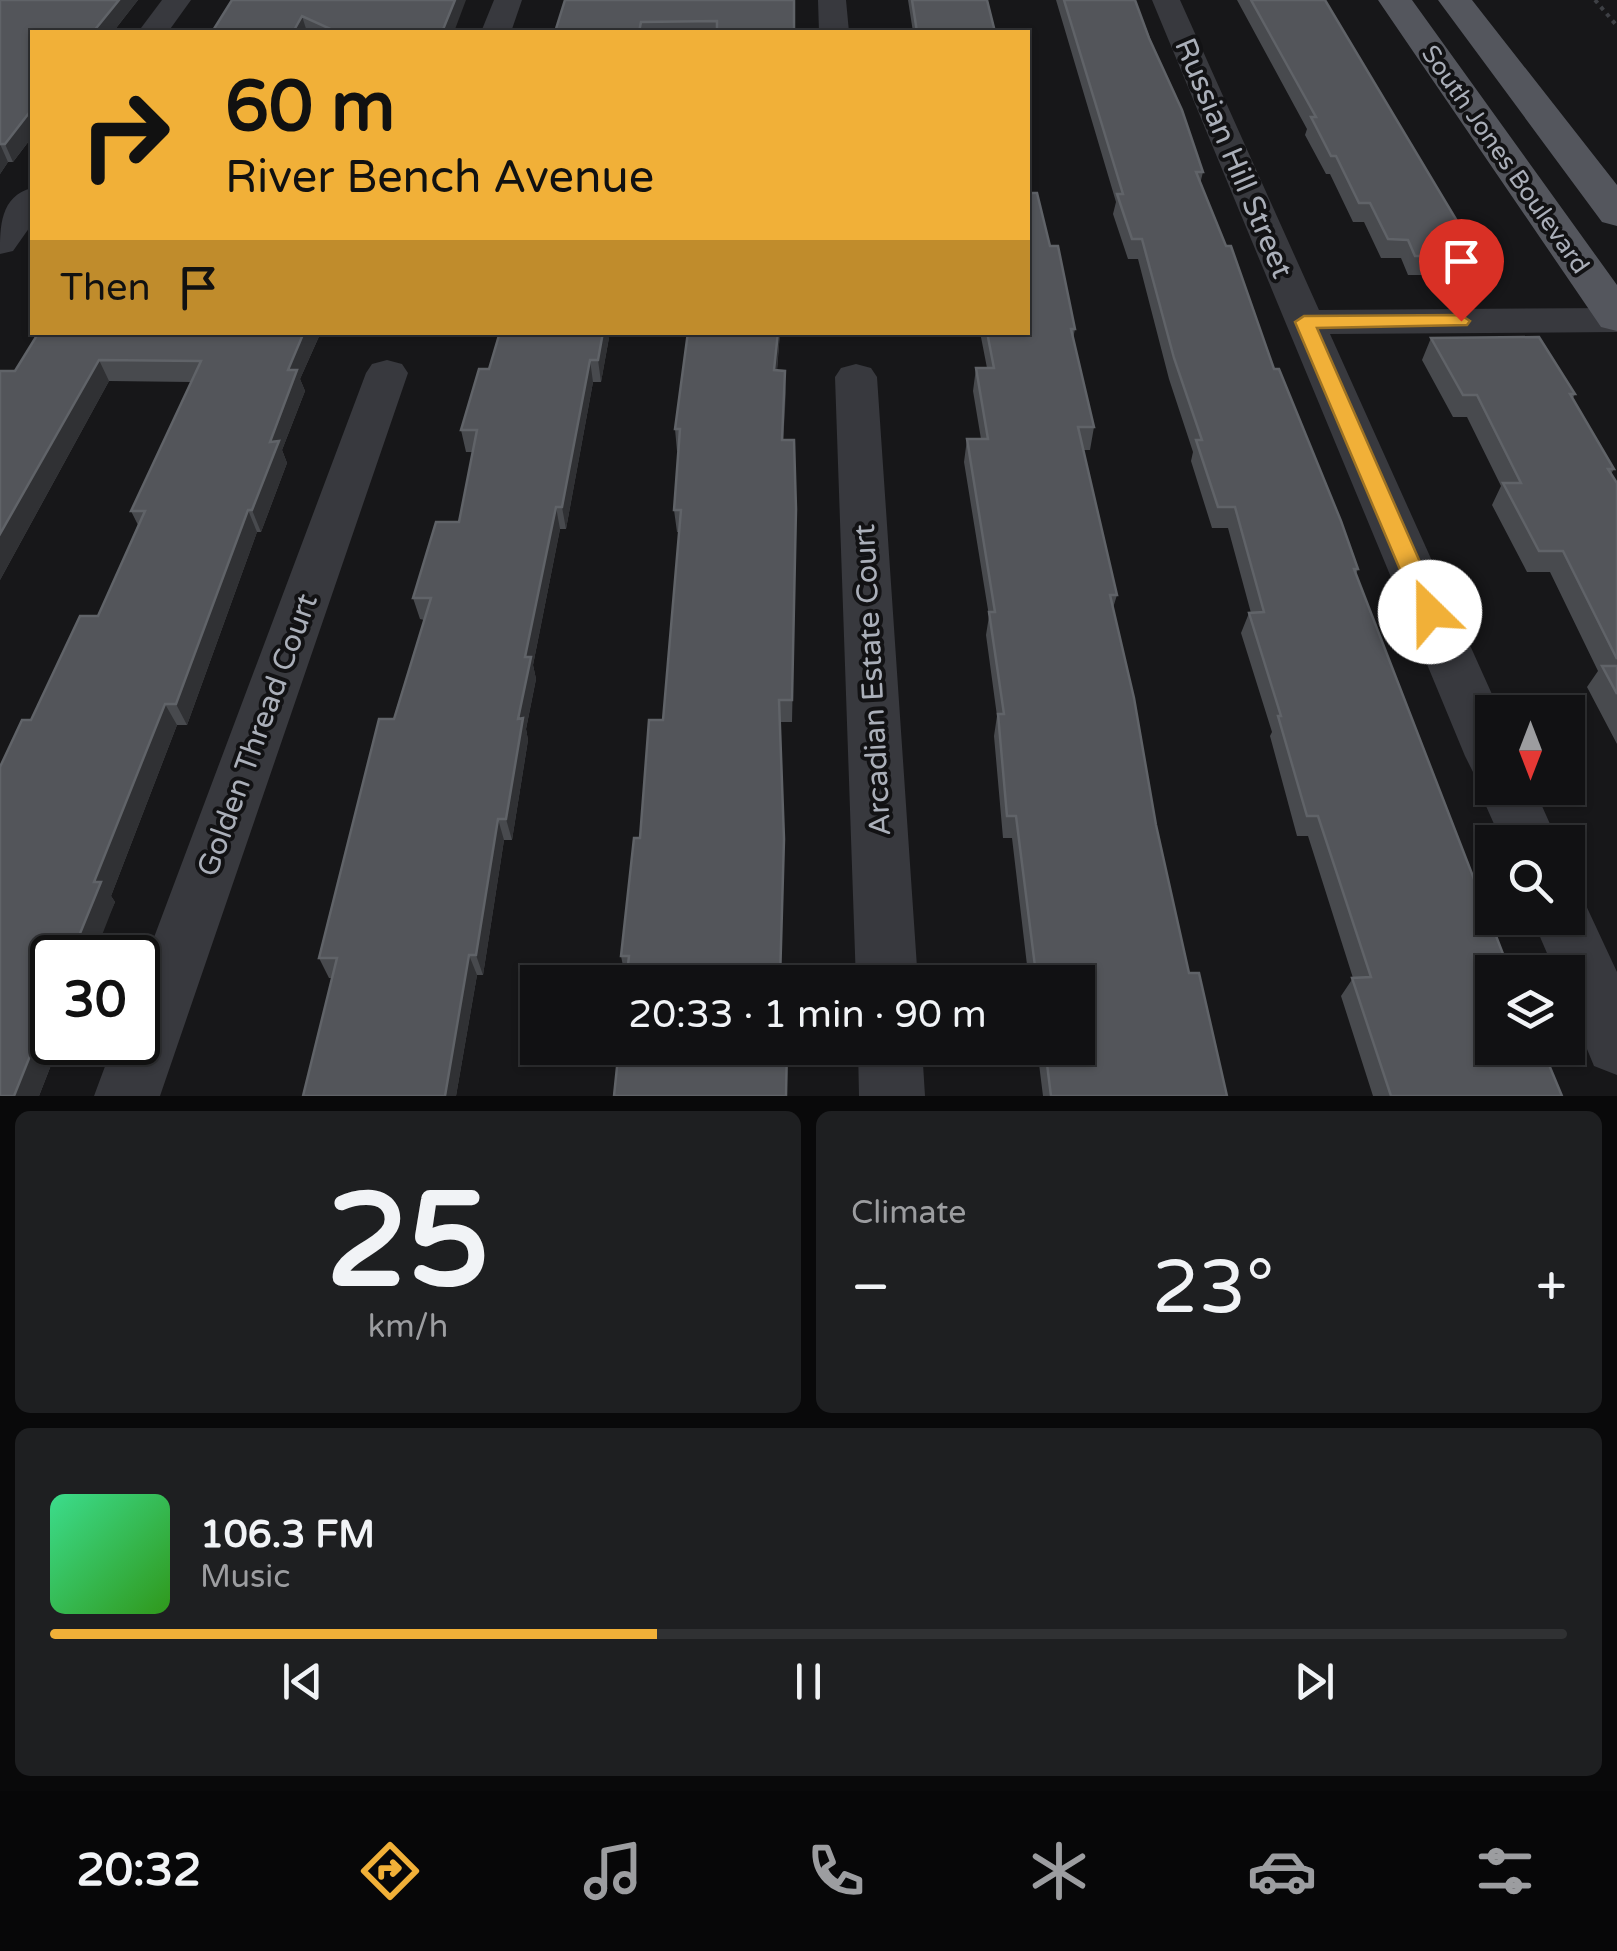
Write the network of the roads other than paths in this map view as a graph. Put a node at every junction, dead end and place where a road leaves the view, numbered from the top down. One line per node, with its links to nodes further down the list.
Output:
1 (177, 0): 7 (street)
2 (508, 0): 8 (street)
3 (832, 0): 9 (street)
4 (1166, 0): 14 (street, Russian Hill Street)
5 (1394, 0): 13 (main road, South Jones Boulevard)
6 (1455, 0): 11 (main road, South Jones Boulevard)
7 (154, 30)
8 (497, 30)
9 (834, 30)
10 (30, 202): 12 (street)
11 (1617, 213)
12 (0, 244)
13 (1617, 318): 14 (street)
14 (1304, 322): 17 (street, Russian Hill Street)
15 (388, 373): 22 (street, Golden Thread Court)
16 (856, 377): 19 (street, Arcadian Estate Court)
17 (1475, 717)
18 (1569, 935): 20 (street)
19 (886, 965)
20 (1617, 1044)
21 (891, 1065): 23 (street)
22 (127, 1096)
23 (892, 1096)

